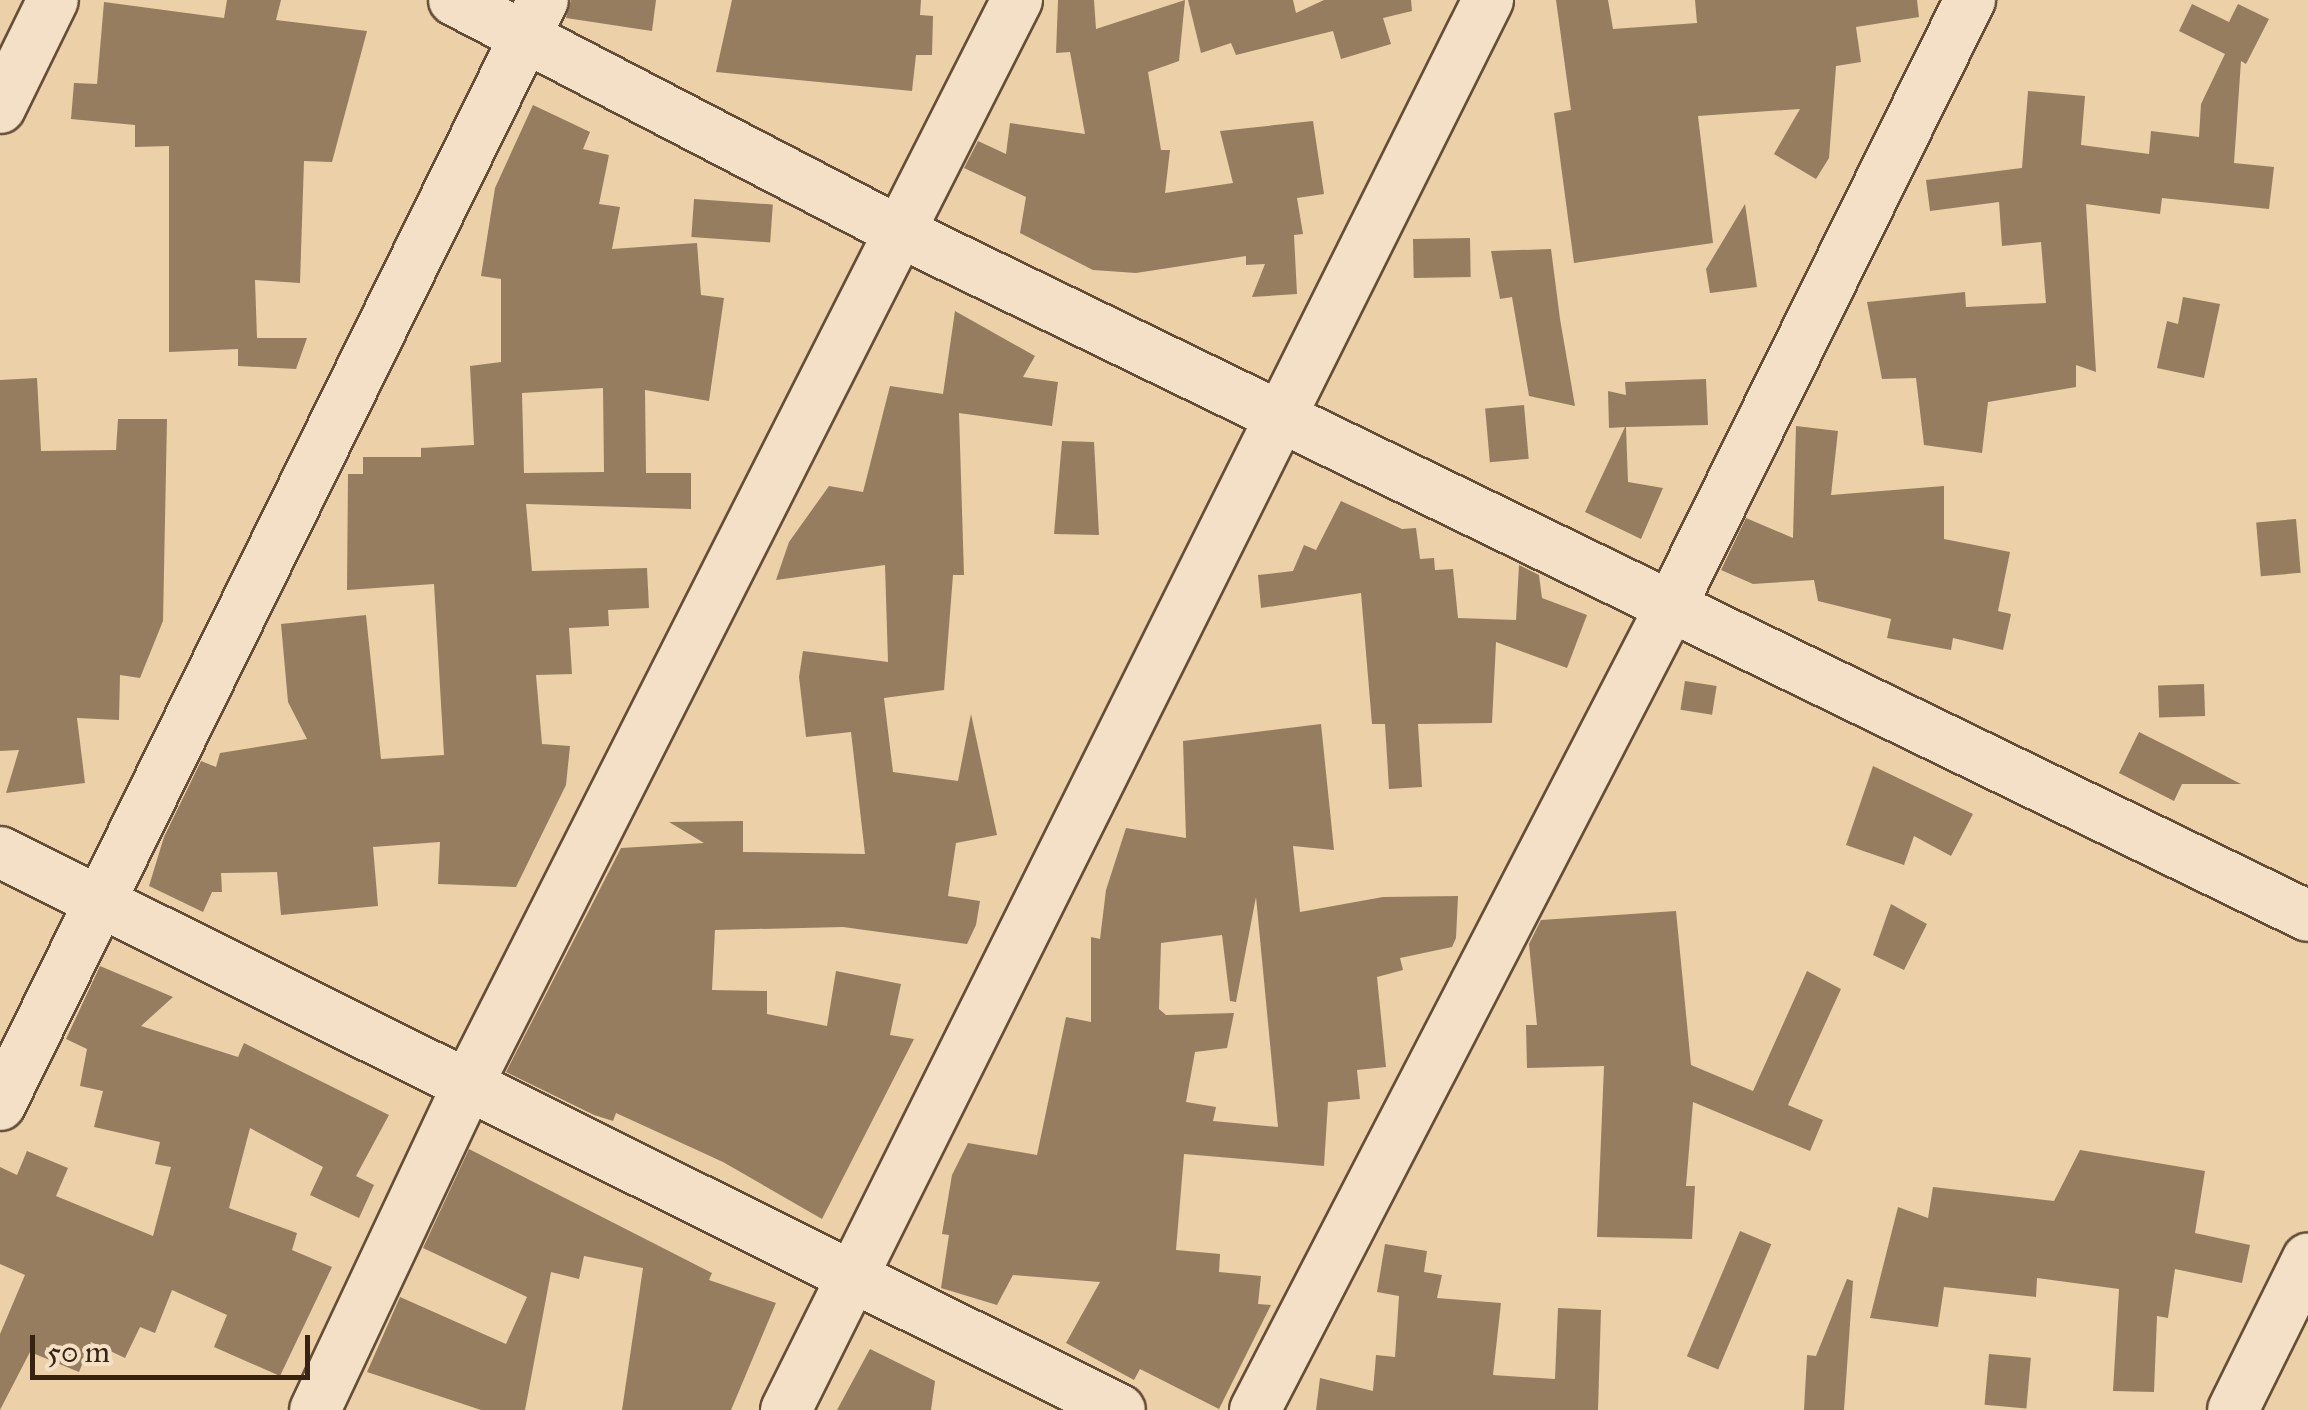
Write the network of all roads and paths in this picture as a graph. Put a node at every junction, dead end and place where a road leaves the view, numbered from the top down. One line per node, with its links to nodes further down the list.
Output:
1 (53, 0): 7 (street)
2 (454, 0): 6 (street)
3 (1017, 0): 8 (street)
4 (1488, 0): 9 (street)
5 (1970, 0): 10 (street)
6 (535, 18): 8 (street); 12 (street)
7 (0, 108)
8 (900, 232): 9 (street); 14 (street)
9 (1281, 418): 10 (street); 17 (street)
10 (1672, 604): 13 (street); 21 (street)
11 (0, 852): 12 (street)
12 (100, 902): 14 (street); 15 (street)
13 (2308, 916)
14 (469, 1082): 17 (street); 18 (street)
15 (0, 1104)
16 (2308, 1258): 22 (street)
17 (851, 1278): 19 (street); 20 (street)
18 (315, 1410)
19 (786, 1410)
20 (1120, 1410)
21 (1255, 1410)
22 (2233, 1410)

